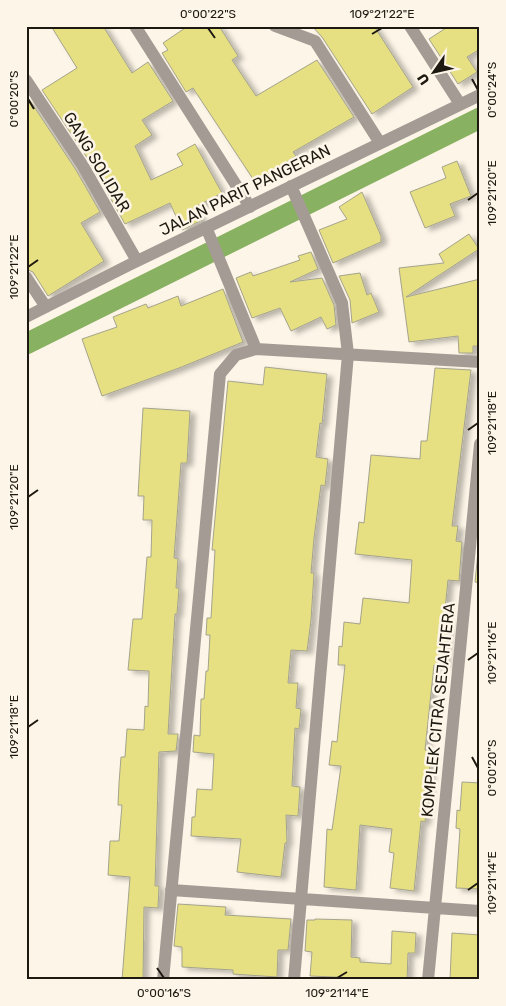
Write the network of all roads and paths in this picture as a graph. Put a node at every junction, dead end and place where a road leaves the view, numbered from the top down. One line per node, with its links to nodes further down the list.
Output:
1 (135, 26): 9 (street)
2 (275, 26): 7 (street)
3 (410, 26): 6 (street)
4 (26, 80): 11 (street, GANG SOLIDAR)
5 (480, 94): 6 (street, JALAN PARIT PANGERAN)
6 (460, 104): 7 (street, JALAN PARIT PANGERAN)
7 (380, 143): 8 (street, JALAN PARIT PANGERAN)
8 (291, 186): 9 (street, JALAN PARIT PANGERAN); 16 (street)
9 (250, 206): 10 (street, JALAN PARIT PANGERAN)
10 (206, 227): 11 (street, JALAN PARIT PANGERAN); 15 (street)
11 (137, 261): 13 (street, JALAN PARIT PANGERAN)
12 (26, 277): 13 (street)
13 (46, 307): 14 (street, JALAN PARIT PANGERAN)
14 (26, 317)
15 (256, 349): 16 (street); 19 (street)
16 (348, 354): 17 (street); 20 (street)
17 (480, 362)
18 (480, 444): 21 (street, KOMPLEK CITRA SEJAHTERA)
19 (171, 890): 20 (street); 23 (street)
20 (301, 899): 21 (street); 24 (street)
21 (435, 908): 22 (street); 25 (street, KOMPLEK CITRA SEJAHTERA)
22 (480, 911)
23 (163, 980)
24 (294, 980)
25 (428, 980)

